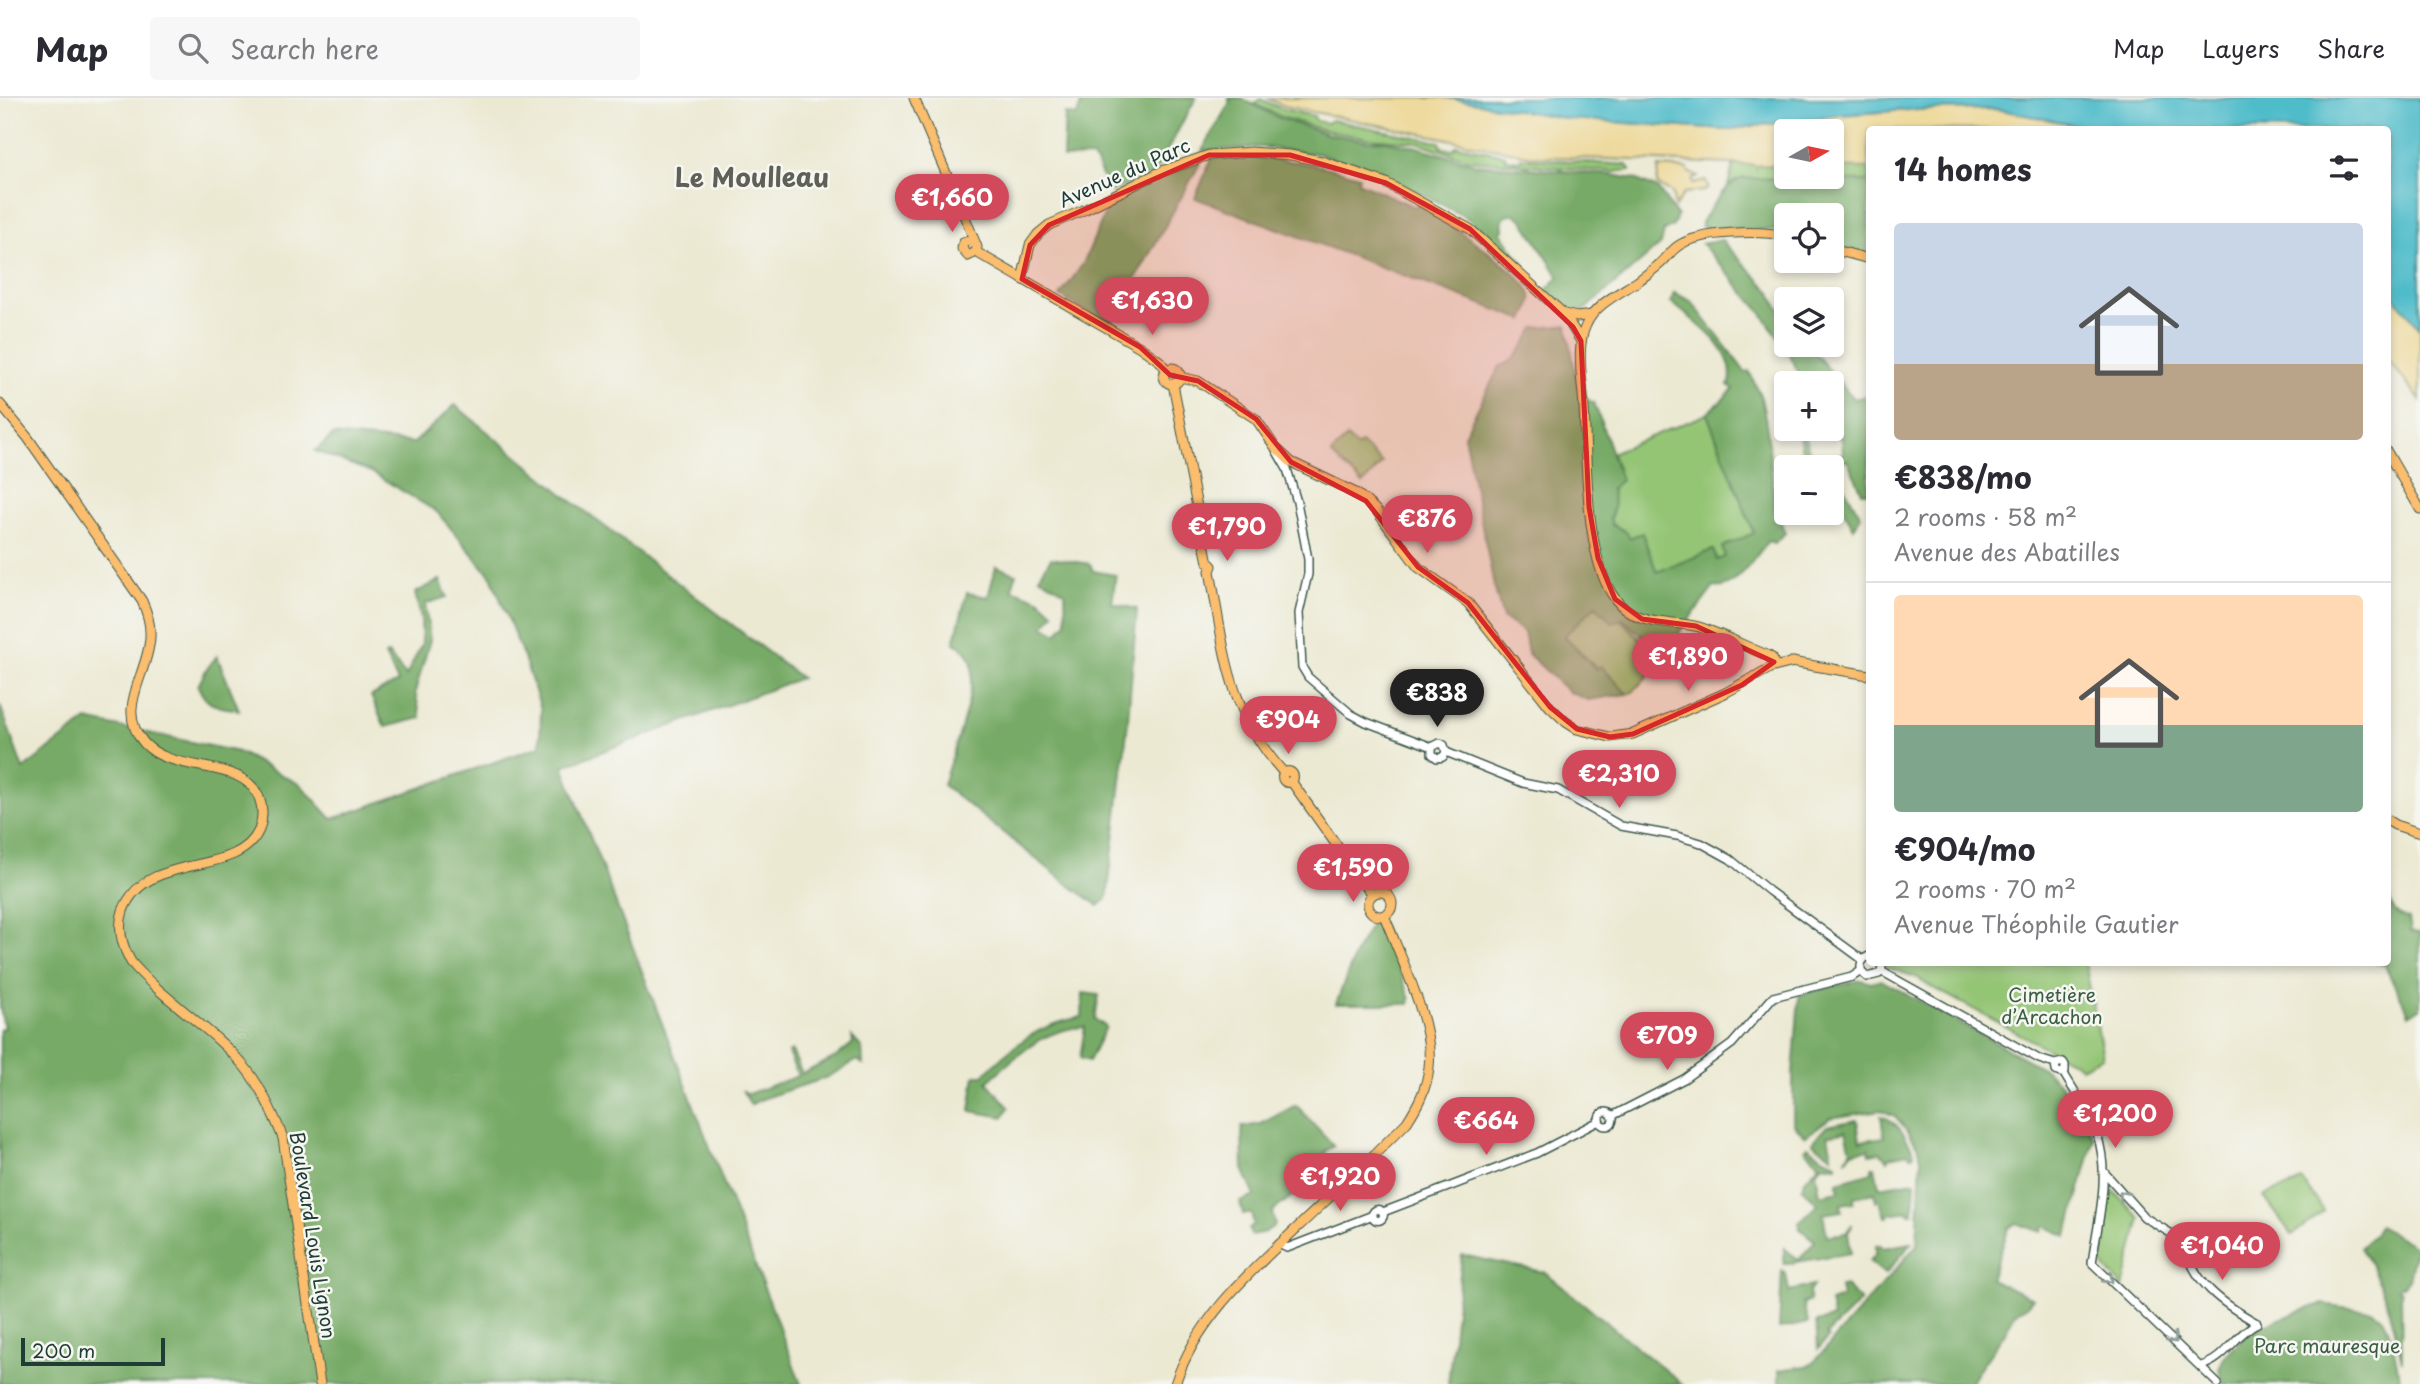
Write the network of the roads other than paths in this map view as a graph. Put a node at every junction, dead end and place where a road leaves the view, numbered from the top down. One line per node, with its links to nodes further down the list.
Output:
1 (914, 98): 5 (main road)
2 (1774, 234): 6 (main road)
3 (1844, 252): 4 (main road)
4 (1866, 258)
5 (1022, 279): 7 (main road, Avenue du Parc); 10 (main road)
6 (1591, 315): 7 (main road); 8 (main road, Avenue du Parc)
7 (1572, 320): 8 (main road); 9 (main road, Avenue du Parc)
8 (1586, 324): 9 (main road, Avenue du Parc)
9 (1581, 341): 15 (main road, Avenue du Parc)
10 (1176, 381): 13 (main road); 19 (main road)
11 (0, 404): 29 (main road, Boulevard Louis Lignon)
12 (2391, 459): 14 (main road)
13 (1289, 465): 15 (main road); 21 (street)
14 (2420, 509)
15 (1774, 664): 16 (main road)
16 (1866, 675)
17 (2391, 822): 18 (main road)
18 (2420, 833)
19 (1372, 895): 20 (main road); 20 (main road)
20 (1384, 915): 25 (main road)
21 (1866, 958): 23 (street)
22 (1881, 967): 23 (street); 24 (street)
23 (1861, 971): 26 (street)
24 (2104, 1173): 28 (street, one-way to 28); 28 (street, one-way to 24)
25 (1300, 1224): 26 (street); 27 (main road)
26 (1316, 1237): 27 (street)
27 (1279, 1244): 30 (main road)
28 (2201, 1366): 31 (street)
29 (320, 1384)
30 (1175, 1384)
31 (2218, 1384)

